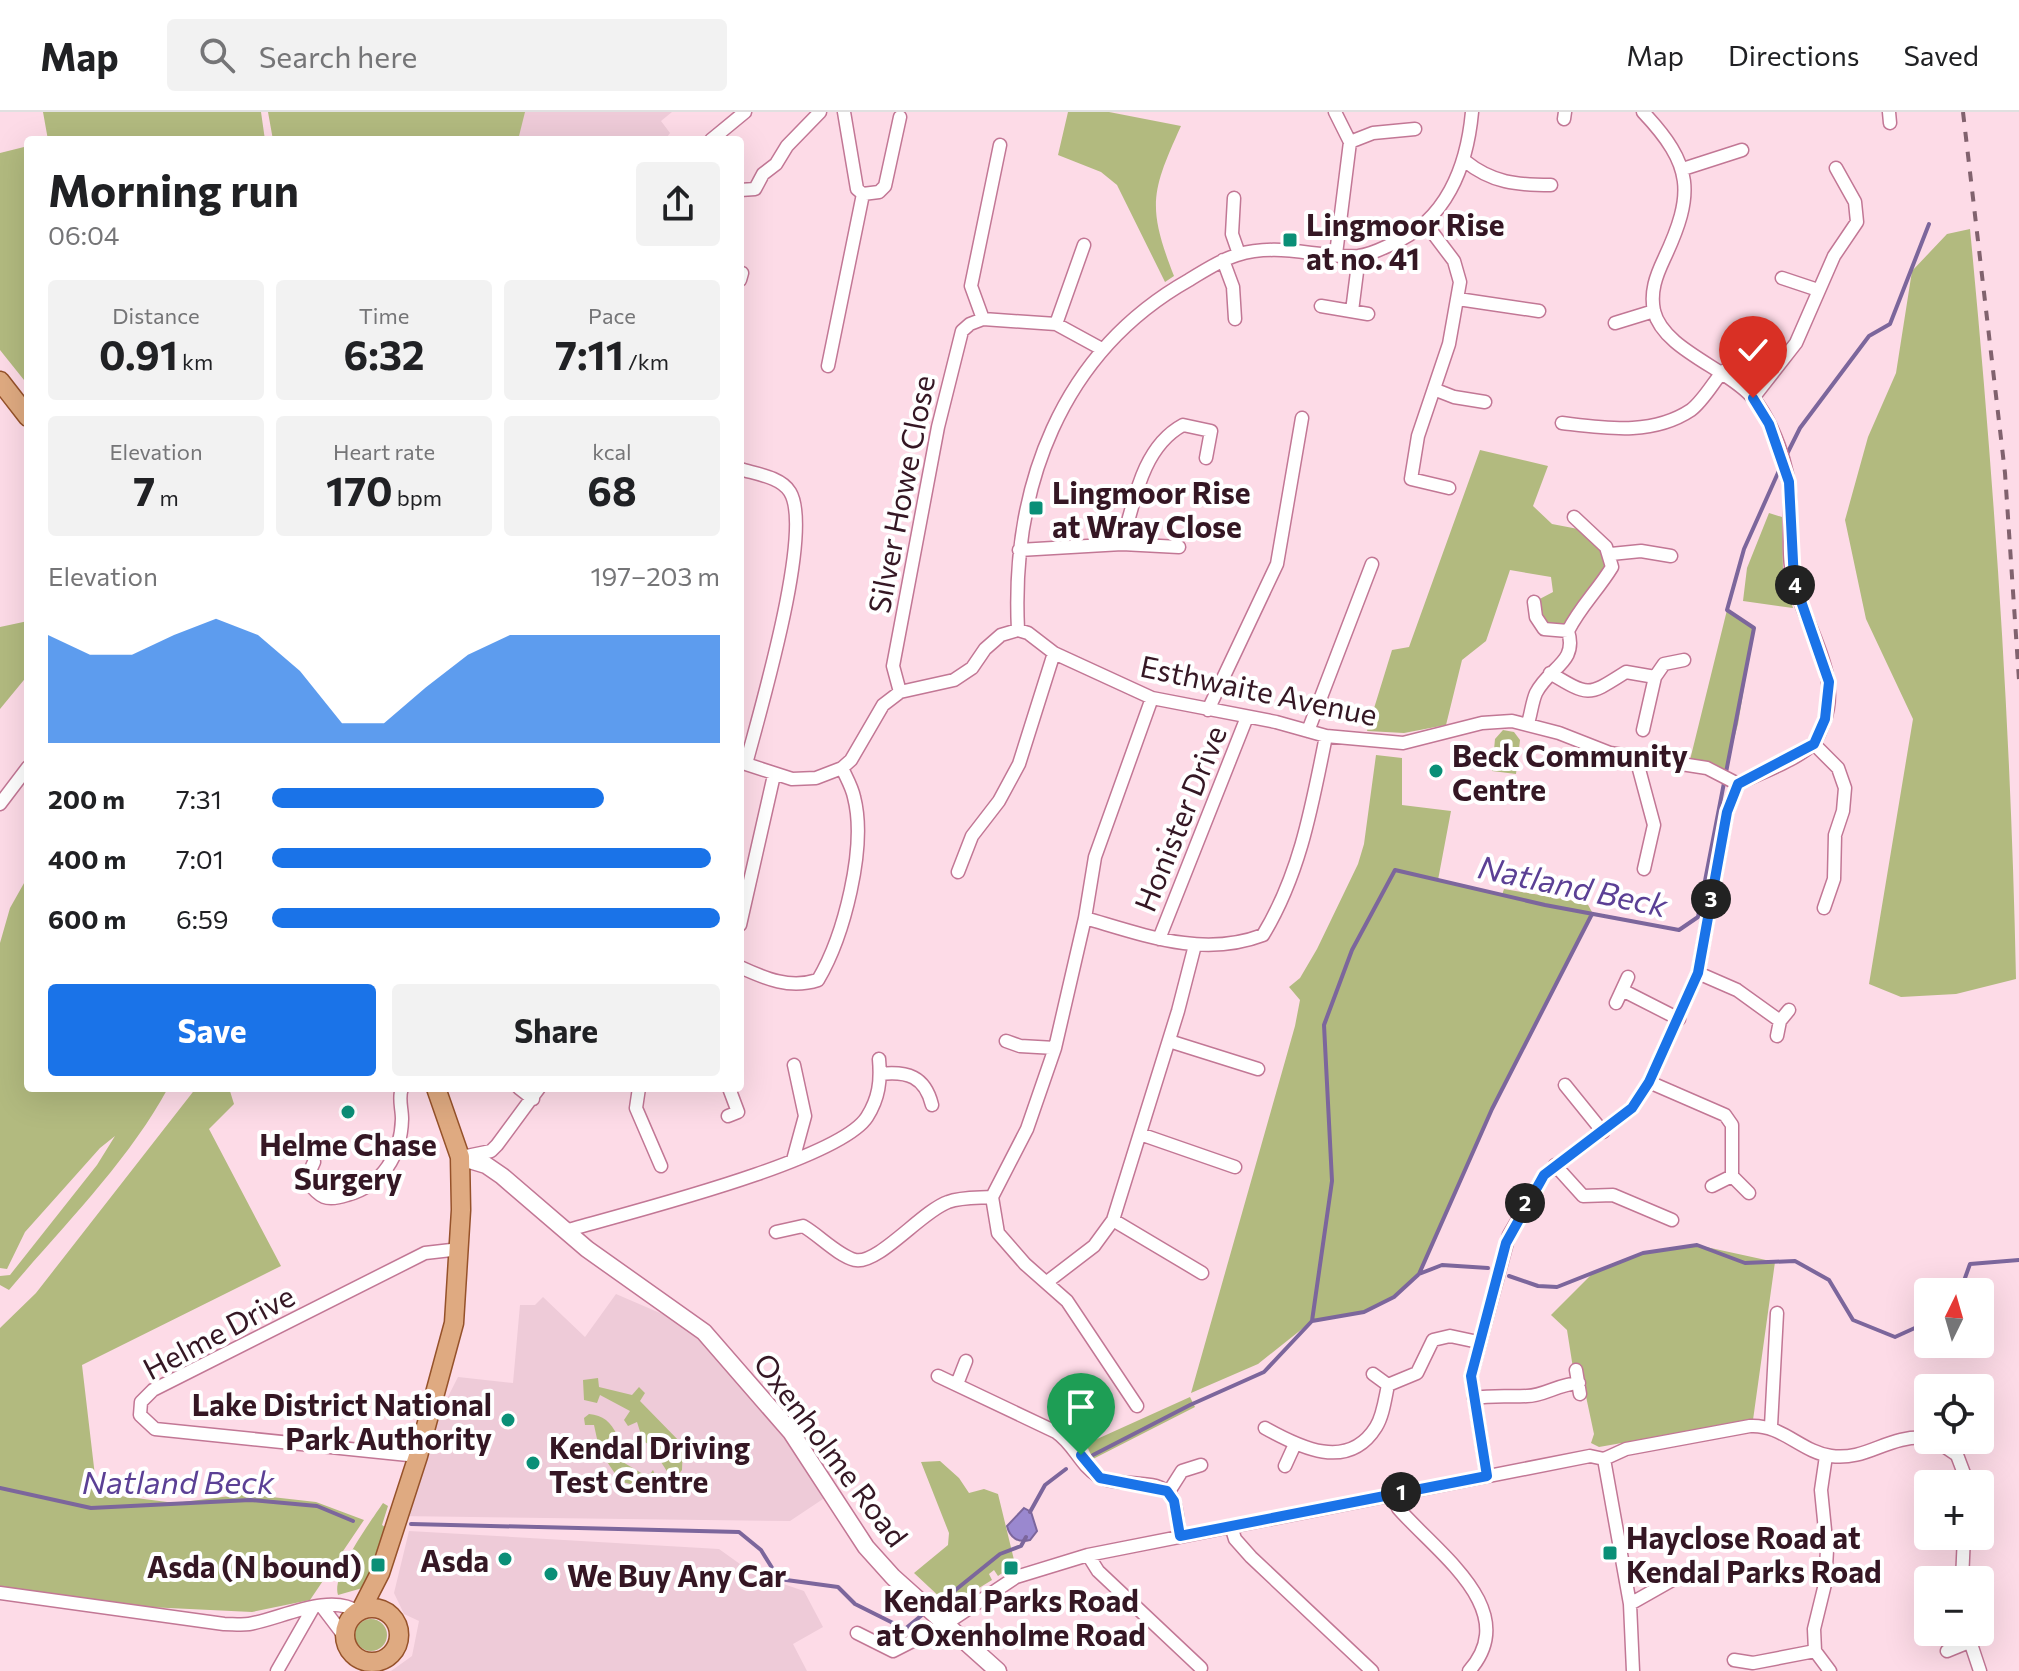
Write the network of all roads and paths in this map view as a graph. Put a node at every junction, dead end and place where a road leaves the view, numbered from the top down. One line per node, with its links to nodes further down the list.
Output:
1 (745, 112): 9 (street)
2 (820, 112): 17 (street)
3 (844, 112): 18 (street)
4 (1335, 112): 10 (street)
5 (1472, 112): 13 (street)
6 (1643, 112): 15 (street)
7 (900, 117): 18 (street)
8 (1415, 129): 10 (street)
9 (716, 136)
10 (1350, 142): 23 (street)
11 (1000, 145): 34 (street)
12 (1742, 150): 15 (street)
13 (1465, 161): 16 (street); 20 (street)
14 (1836, 168): 27 (street)
15 (1683, 169): 32 (street)
16 (1551, 185)
17 (744, 190)
18 (863, 194): 39 (street)
19 (1234, 198): 22 (street)
20 (1426, 224): 24 (street); 28 (street)
21 (1084, 245): 37 (street)
22 (1239, 254): 23 (street); 25 (street)
23 (1336, 254): 24 (street)
24 (1359, 256): 30 (street)
25 (1223, 260): 35 (street); 38 (street)
26 (1782, 278): 27 (street)
27 (1818, 290): 43 (street)
28 (1458, 299): 31 (street); 42 (street)
29 (1321, 306): 30 (street)
30 (1352, 311): 33 (street)
31 (1539, 311)
32 (1654, 311): 36 (street); 40 (street)
33 (1368, 314)
34 (983, 319): 37 (street); 67 (street, Silver Howe Close)
35 (1235, 319)
36 (1615, 323)
37 (1056, 324): 38 (street)
38 (1100, 348): 56 (street)
39 (828, 366)
40 (1723, 371): 43 (street); 49 (street)
41 (0, 381): 46 (main road)
42 (1436, 390): 44 (street); 52 (street)
43 (1753, 398): 75 (street)
44 (1485, 402)
45 (1577, 410): 49 (street)
46 (24, 412)
47 (1302, 418): 69 (street)
48 (1562, 423): 49 (street)
49 (1576, 425)
50 (1206, 458): 54 (street)
51 (744, 470): 77 (street)
52 (1449, 488)
53 (1574, 517): 57 (street)
54 (1122, 544): 55 (street); 56 (street)
55 (1179, 547)
56 (1019, 550): 61 (street)
57 (1611, 554): 58 (street); 62 (street)
58 (1671, 556)
59 (1372, 564): 73 (street)
60 (1534, 602): 62 (street)
61 (1018, 630): 63 (street, Esthwaite Avenue); 67 (street)
62 (1568, 631): 65 (street)
63 (1054, 653): 68 (street, Esthwaite Avenue); 87 (street)
64 (1684, 660): 66 (street)
65 (1550, 673): 66 (street); 71 (street)
66 (1655, 677): 72 (street)
67 (900, 692): 79 (street)
68 (1152, 698): 69 (street, Esthwaite Avenue); 90 (street)
69 (1208, 710): 70 (street, Esthwaite Avenue)
70 (1247, 717): 73 (street, Esthwaite Avenue); 91 (street, Honister Drive)
71 (1528, 723): 74 (street, Esthwaite Avenue); 76 (street, Esthwaite Avenue)
72 (1643, 730)
73 (1308, 731): 74 (street, Esthwaite Avenue)
74 (1326, 736): 92 (street)
75 (1814, 744): 82 (street); 89 (street)
76 (1636, 758): 82 (street, Esthwaite Avenue); 86 (street)
77 (744, 759)
78 (744, 763): 81 (street)
79 (842, 768): 81 (street); 93 (street)
80 (24, 772): 83 (street)
81 (774, 775): 85 (street)
82 (1734, 782): 94 (street)
83 (0, 804)
84 (744, 862): 85 (street)
85 (754, 864): 88 (street)
86 (1644, 869)
87 (958, 872)
88 (744, 908)
89 (1824, 908)
90 (1085, 918): 91 (street); 104 (street)
91 (1159, 939): 92 (street)
92 (1195, 945): 103 (street)
93 (744, 969)
94 (1698, 973): 99 (street); 100 (street)
95 (1628, 977): 96 (street)
96 (1622, 990): 97 (street); 99 (street)
97 (1616, 1003)
98 (1789, 1010): 100 (street)
99 (1679, 1019): 109 (street)
100 (1780, 1021): 101 (street)
101 (1777, 1036)
102 (1006, 1041): 104 (street)
103 (1169, 1041): 107 (street); 119 (street)
104 (1055, 1048): 129 (street)
105 (879, 1059): 108 (street)
106 (794, 1065): 122 (street)
107 (1258, 1069)
108 (880, 1074): 116 (street); 122 (street)
109 (1649, 1082): 118 (street); 126 (street)
110 (1565, 1085): 118 (street)
111 (402, 1092): 123 (street)
112 (437, 1092): 120 (main road)
113 (638, 1092): 121 (street)
114 (730, 1092): 117 (street)
115 (536, 1093): 120 (street)
116 (932, 1105)
117 (737, 1117)
118 (1603, 1132): 124 (street)
119 (1140, 1134): 125 (street); 130 (street)
120 (460, 1157): 132 (main road, Oxenholme Road); 134 (main road)
121 (655, 1160)
122 (793, 1160): 132 (street)
123 (314, 1162)
124 (1555, 1165): 131 (street); 138 (street)
125 (1235, 1167)
126 (1732, 1176): 127 (street); 128 (street)
127 (1712, 1186)
128 (1749, 1193)
129 (992, 1197): 133 (street); 136 (street)
130 (1113, 1220): 135 (street); 136 (street)
131 (1672, 1220)
132 (565, 1231): 169 (main road, Oxenholme Road)
133 (776, 1232)
134 (460, 1249): 151 (main road); 151 (street, Helme Drive)
135 (1202, 1273)
136 (1047, 1282): 146 (street)
137 (1777, 1313): 147 (street)
138 (1478, 1342): 144 (street); 145 (street)
139 (966, 1361): 143 (street)
140 (1373, 1374): 144 (street)
141 (938, 1376): 143 (street)
142 (1578, 1382): 145 (street)
143 (957, 1384): 157 (street)
144 (1388, 1385): 150 (street)
145 (1474, 1398): 156 (street)
146 (1137, 1406)
147 (1771, 1426): 152 (street); 153 (street)
148 (1265, 1428): 150 (street)
149 (1914, 1437): 152 (street)
150 (1295, 1444): 155 (street)
151 (418, 1456): 163 (main road)
152 (1826, 1456): 173 (street)
153 (1604, 1459): 156 (street); 165 (street)
154 (1201, 1465): 157 (street)
155 (1285, 1466)
156 (1487, 1476): 158 (street)
157 (1168, 1493): 160 (street)
158 (1393, 1493): 159 (street); 182 (street)
159 (1231, 1526): 160 (street); 179 (street)
160 (1180, 1536): 161 (street)
161 (1088, 1555): 169 (street); 178 (street)
162 (1690, 1570): 165 (street)
163 (380, 1573): 167 (main road); 168 (main road)
164 (0, 1593): 166 (street)
165 (1630, 1604): 183 (street)
166 (318, 1608): 167 (street); 175 (street); 180 (street)
167 (359, 1611): 168 (main road); 175 (main road)
168 (388, 1613): 177 (main road)
169 (944, 1625): 170 (street); 181 (main road, Oxenholme Road)
170 (857, 1633)
171 (1954, 1646): 174 (street)
172 (1971, 1646): 185 (street)
173 (1815, 1651): 176 (street); 184 (street)
174 (1947, 1651)
175 (350, 1654): 177 (main road)
176 (1734, 1660)
177 (381, 1665)
178 (1203, 1666)
179 (1369, 1670)
180 (277, 1671)
181 (998, 1671)
182 (1469, 1671)
183 (1633, 1671)
184 (1830, 1671)
185 (1980, 1671)

